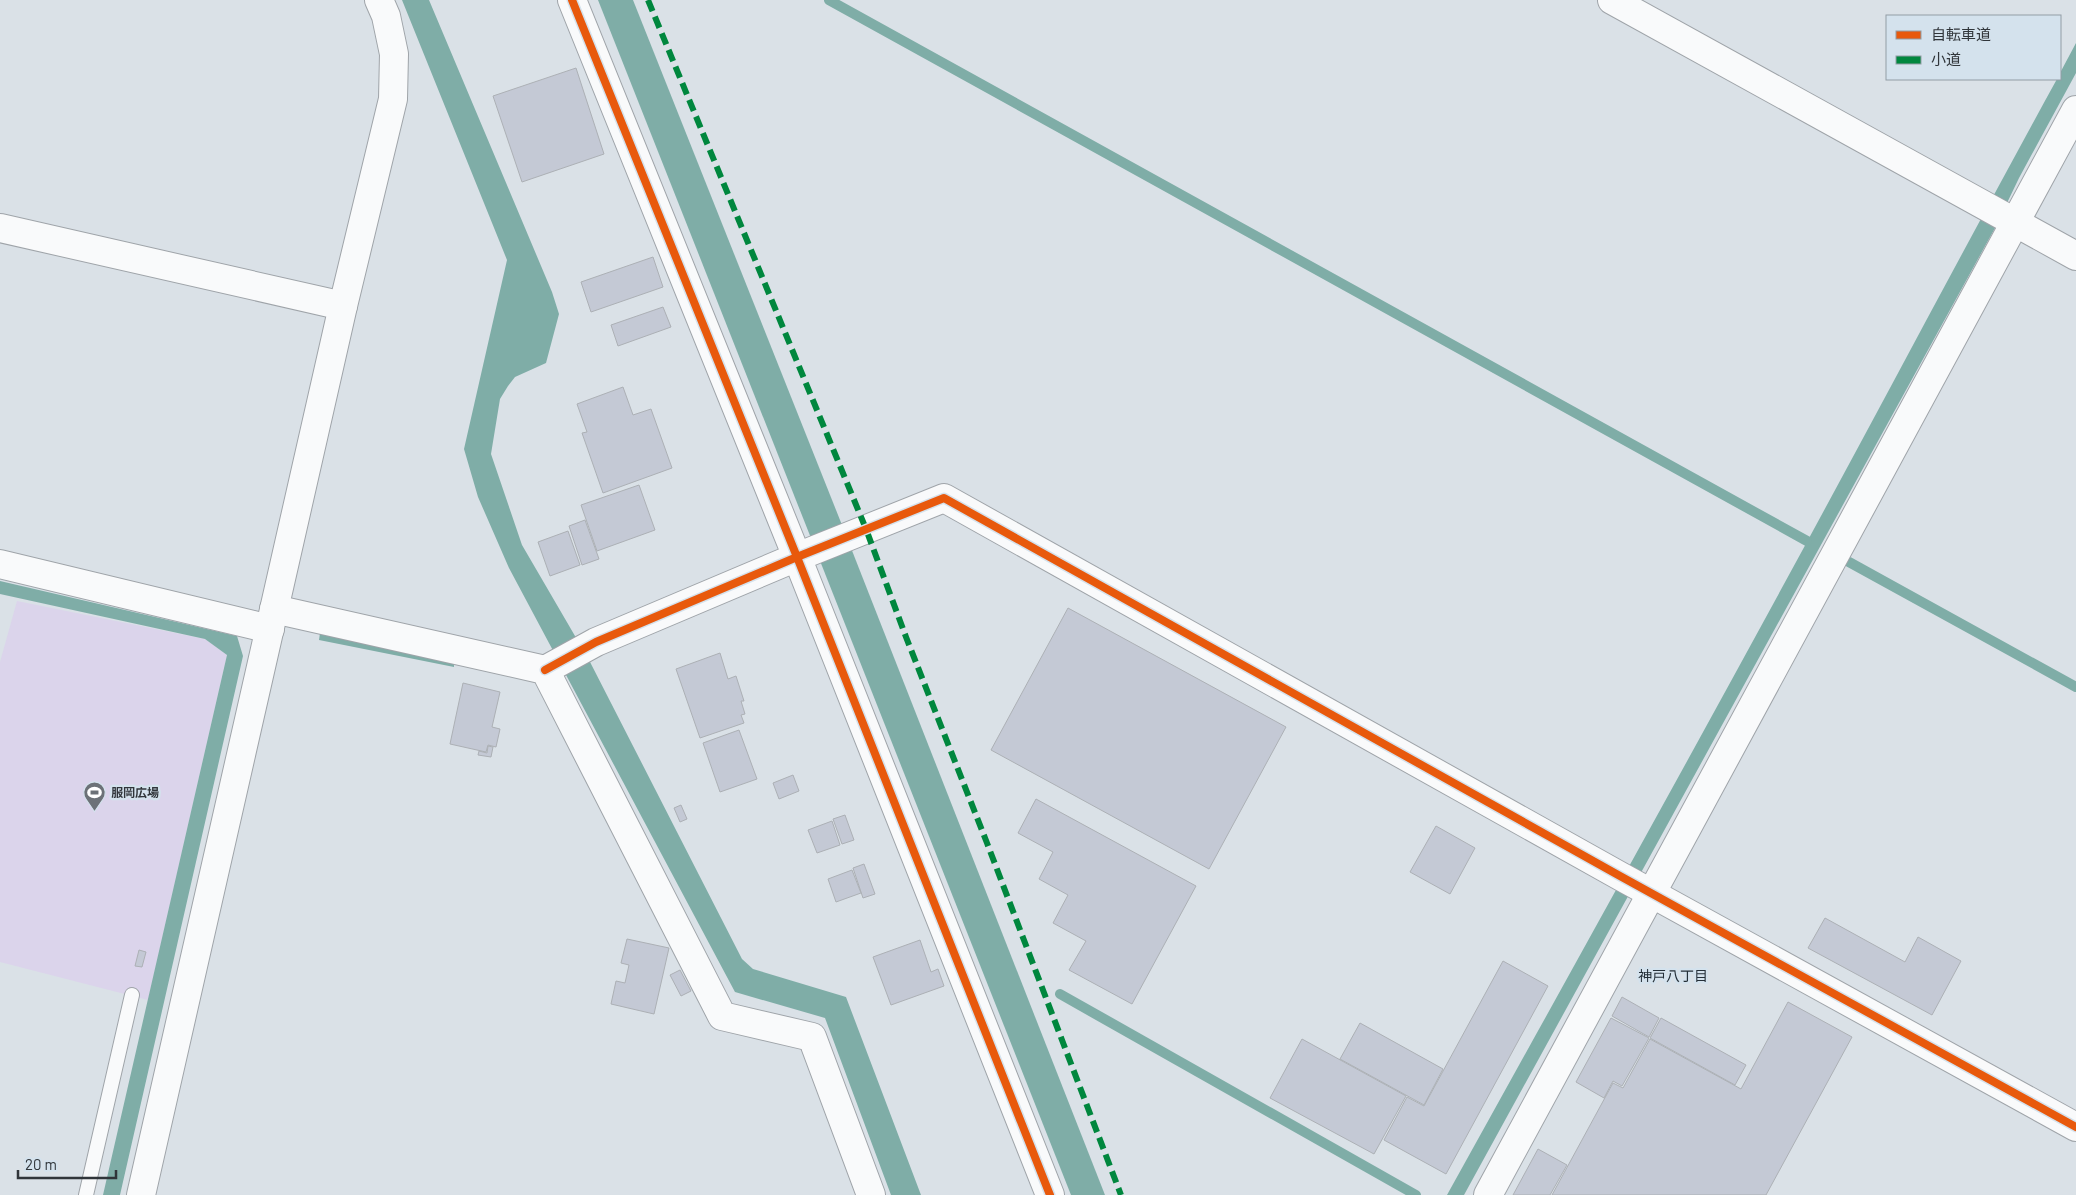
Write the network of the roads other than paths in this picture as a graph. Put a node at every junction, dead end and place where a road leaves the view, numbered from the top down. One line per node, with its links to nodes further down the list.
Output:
1 (378, 0): 8 (street)
2 (572, 0): 9 (street)
3 (1612, 0): 5 (street)
4 (2076, 110): 5 (street)
5 (2001, 215): 7 (street); 13 (street)
6 (0, 228): 8 (street)
7 (2076, 256)
8 (343, 306): 11 (street)
9 (803, 554): 12 (street); 13 (street); 19 (street)
10 (0, 564): 11 (street)
11 (272, 619): 12 (street); 17 (street)
12 (550, 668): 18 (street)
13 (1637, 885): 15 (street); 20 (street)
14 (132, 995): 16 (lane)
15 (2076, 1127)
16 (86, 1195)
17 (141, 1195)
18 (871, 1195)
19 (1050, 1195)
20 (1488, 1195)

